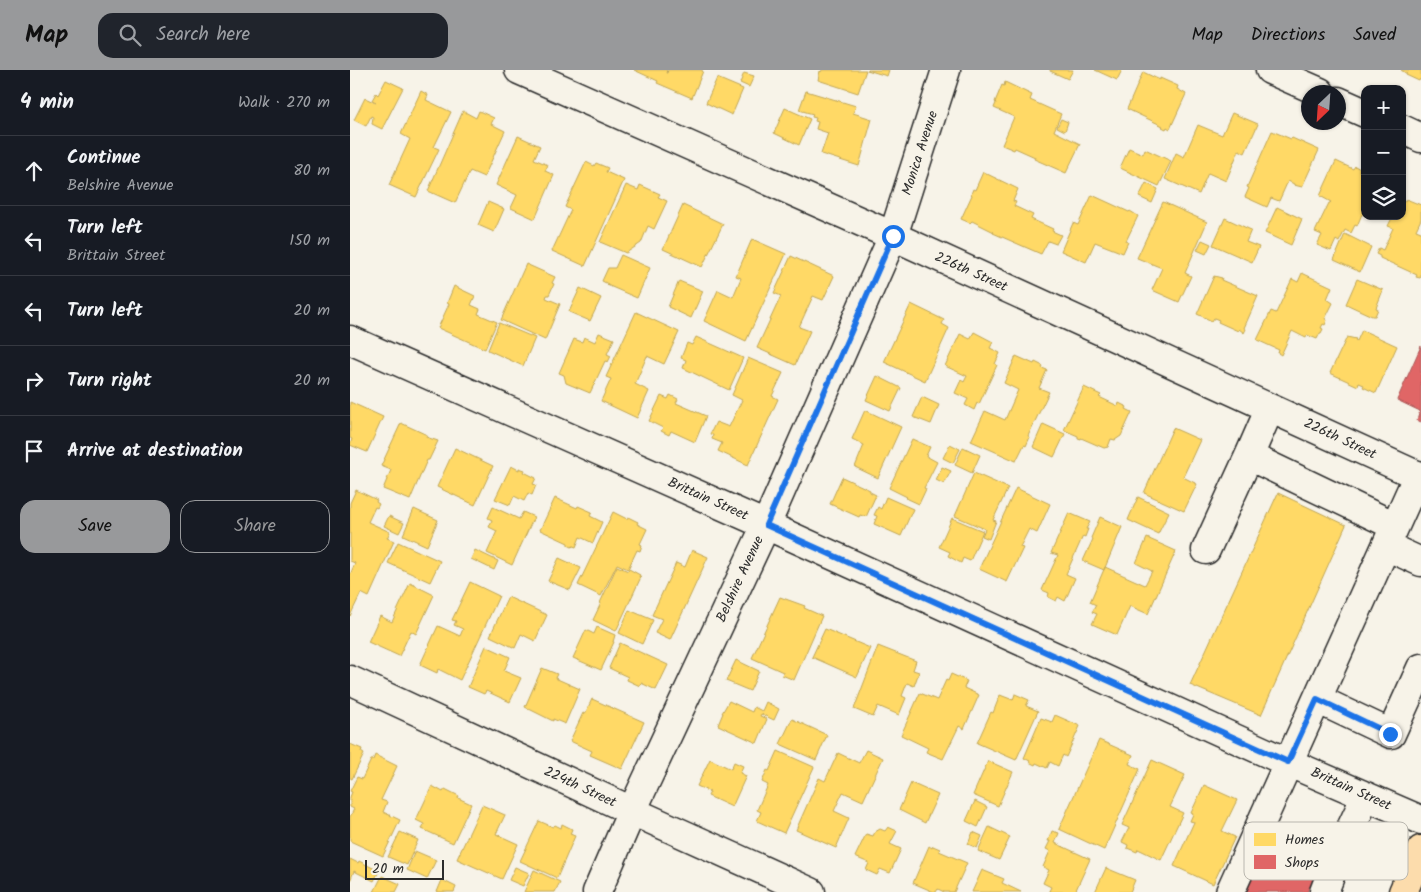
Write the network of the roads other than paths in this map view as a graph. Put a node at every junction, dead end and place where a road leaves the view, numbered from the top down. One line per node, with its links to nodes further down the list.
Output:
1 (519, 70): 4 (street, 226th Street)
2 (946, 70): 10 (street, Monica Avenue)
3 (1270, 70): 5 (street)
4 (555, 77): 10 (street, 226th Street)
5 (1304, 85)
6 (1346, 104): 7 (street)
7 (1361, 110)
8 (1404, 130): 9 (street)
9 (1421, 138)
10 (893, 236): 12 (street, 226th Street); 15 (street, Belshire Avenue)
11 (350, 340): 15 (street, Brittain Street)
12 (1270, 408): 13 (street); 14 (street, 226th Street)
13 (1249, 456): 16 (street); 17 (street)
14 (1419, 476): 16 (street)
15 (766, 525): 22 (street, Brittain Street); 24 (street, Belshire Avenue)
16 (1390, 536): 18 (street); 21 (street)
17 (1206, 550)
18 (1421, 562)
19 (1421, 668): 21 (street)
20 (350, 680): 24 (street, 224th Street)
21 (1317, 699): 22 (street)
22 (1288, 762): 23 (street, Brittain Street); 26 (street)
23 (1366, 796): 25 (street, Brittain Street); 27 (street)
24 (632, 811): 33 (street, Belshire Avenue); 34 (street, 224th Street)
25 (1421, 820)
26 (1261, 822)
27 (1354, 822)
28 (1421, 850): 30 (main road)
29 (1244, 861): 35 (street)
30 (1408, 879)
31 (1329, 880): 36 (street)
32 (1407, 880): 37 (main road)
33 (596, 892)
34 (811, 892)
35 (1230, 892)
36 (1324, 892)
37 (1402, 892)

